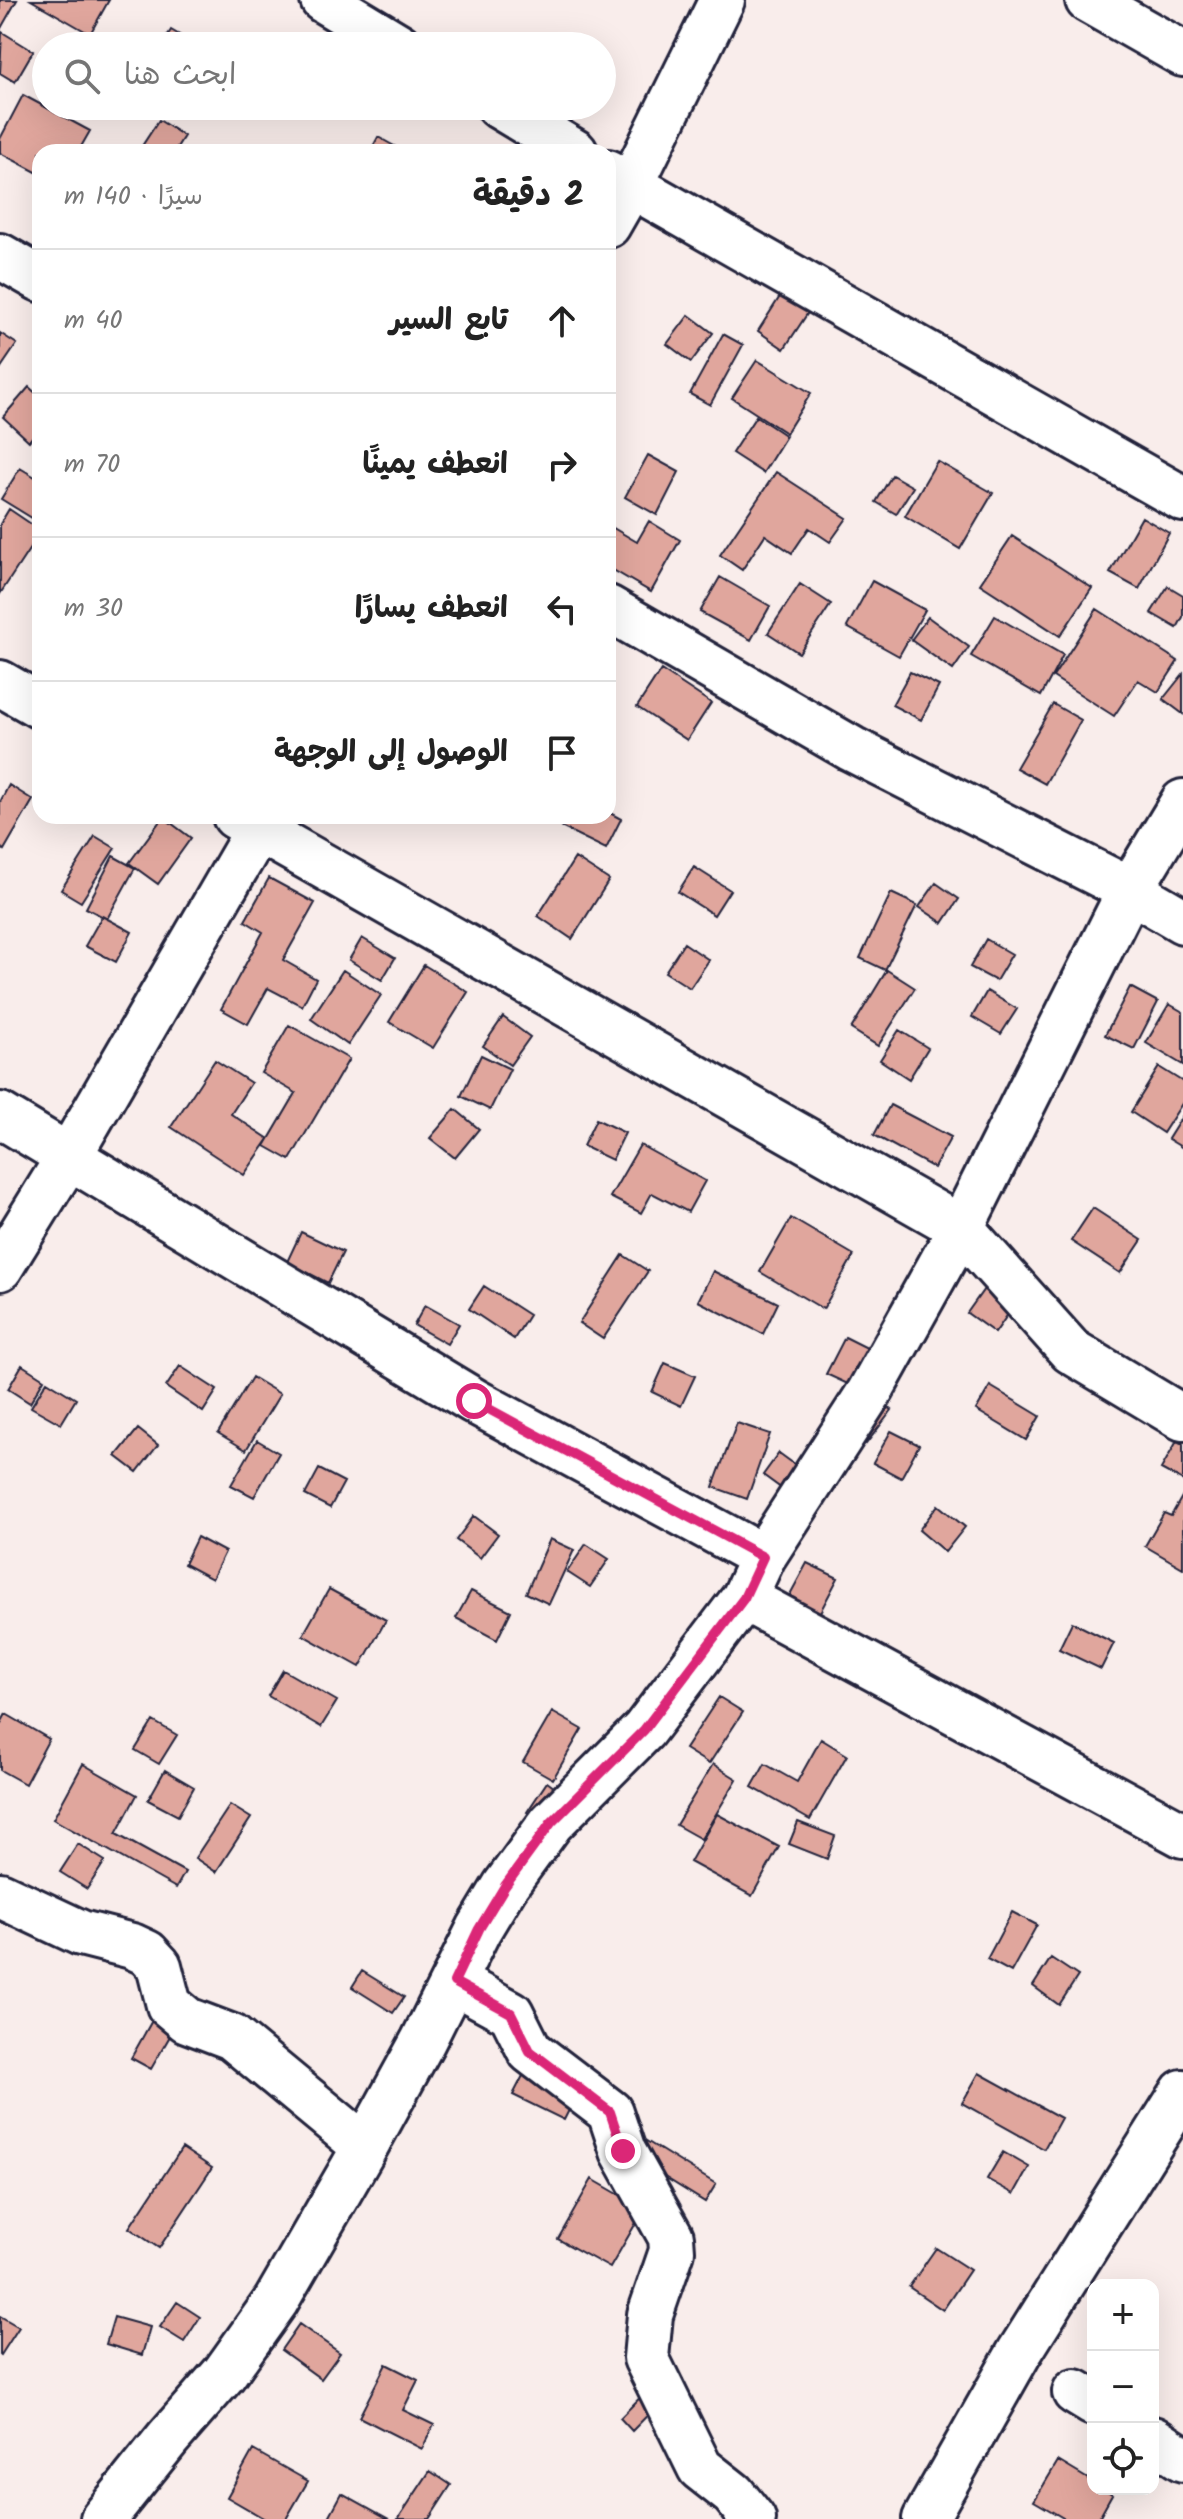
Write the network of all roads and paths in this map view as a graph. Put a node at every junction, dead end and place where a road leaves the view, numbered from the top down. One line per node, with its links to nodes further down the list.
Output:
1 (323, 0): 4 (street)
2 (722, 0): 8 (street)
3 (1088, 0): 5 (street)
4 (376, 32)
5 (1183, 54)
6 (522, 120): 7 (street)
7 (562, 144)
8 (619, 178): 11 (street)
9 (0, 256): 10 (street)
10 (32, 274)
11 (1183, 499)
12 (616, 613): 18 (street)
13 (0, 683): 14 (street)
14 (32, 701)
15 (1183, 802): 18 (street)
16 (251, 824): 21 (street)
17 (260, 824): 22 (street)
18 (1130, 890): 19 (street); 22 (street)
19 (1183, 921)
20 (0, 1115): 21 (street)
21 (69, 1156): 23 (street); 25 (street)
22 (961, 1228): 24 (street); 25 (street)
23 (0, 1268)
24 (1183, 1418)
25 (763, 1557): 26 (street)
26 (744, 1598): 27 (street); 29 (street)
27 (1183, 1835)
28 (0, 1895): 31 (street)
29 (454, 1982): 31 (street); 35 (street)
30 (1183, 2092): 36 (street)
31 (365, 2147): 34 (street)
32 (1159, 2443): 33 (street)
33 (1183, 2459)
34 (103, 2519)
35 (753, 2519)
36 (925, 2519)

